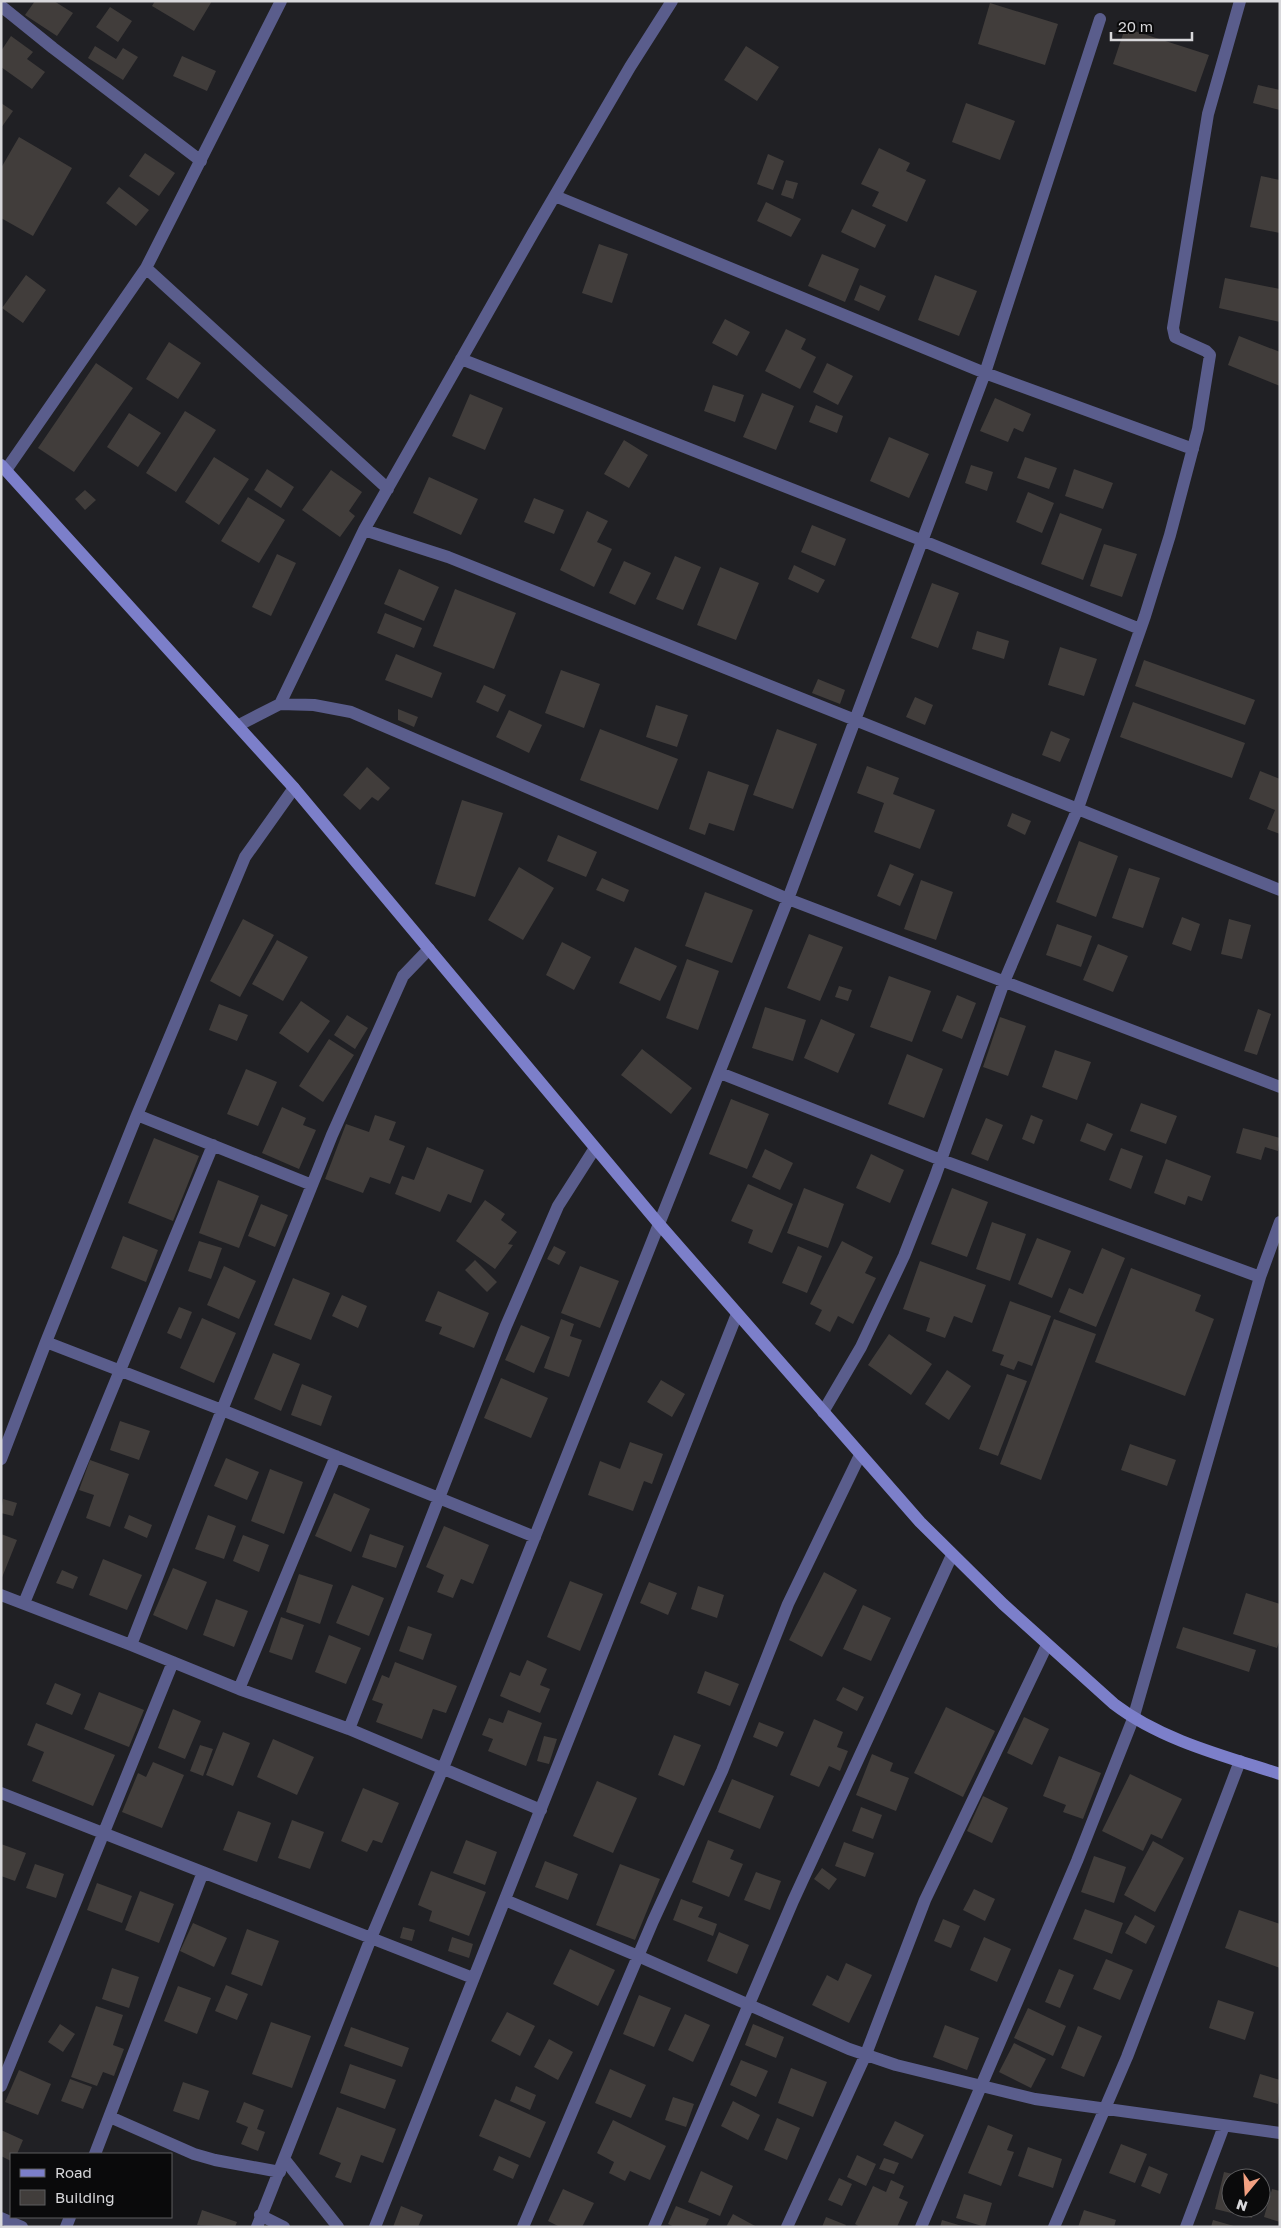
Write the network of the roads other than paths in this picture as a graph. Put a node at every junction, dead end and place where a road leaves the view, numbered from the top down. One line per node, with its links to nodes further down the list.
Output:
1 (281, 1): 6 (street)
2 (672, 1): 7 (street)
3 (1240, 1): 11 (street)
4 (1, 6): 6 (street)
5 (1100, 19): 10 (street)
6 (201, 161): 8 (street)
7 (555, 196): 9 (street); 10 (street)
8 (146, 268): 12 (street); 13 (street)
9 (462, 359): 13 (street); 15 (street)
10 (985, 373): 11 (street); 15 (street)
11 (1193, 449): 16 (street)
12 (4, 468): 19 (street)
13 (388, 489): 14 (street)
14 (364, 530): 17 (street); 18 (street)
15 (922, 540): 16 (street); 18 (street)
16 (1140, 629): 21 (street)
17 (280, 704): 19 (street); 23 (street)
18 (856, 721): 21 (street); 23 (street)
19 (239, 725): 20 (street)
20 (294, 788): 24 (street); 28 (street)
21 (1078, 808): 22 (street); 25 (street)
22 (1280, 890)
23 (788, 899): 25 (street); 26 (street)
24 (429, 949): 30 (street); 32 (street)
25 (1004, 982): 27 (street); 31 (street)
26 (720, 1073): 31 (street); 34 (street)
27 (1280, 1087)
28 (138, 1115): 29 (street); 37 (street)
29 (213, 1145): 32 (street); 38 (street)
30 (595, 1148): 34 (street); 44 (street)
31 (941, 1160): 35 (street); 40 (street)
32 (312, 1185): 39 (street)
33 (1280, 1222): 35 (street)
34 (659, 1224): 36 (street); 45 (street)
35 (1260, 1277): 53 (street)
36 (737, 1314): 40 (street); 59 (street)
37 (46, 1342): 38 (street); 43 (street)
38 (120, 1370): 39 (street); 48 (street)
39 (222, 1410): 42 (street); 49 (street)
40 (823, 1412): 41 (street)
41 (860, 1455): 46 (street); 64 (street)
42 (336, 1456): 44 (street); 52 (street)
43 (1, 1458)
44 (440, 1498): 45 (street); 54 (street)
45 (535, 1537): 56 (street)
46 (952, 1555): 50 (street); 66 (street)
47 (1, 1595): 48 (street)
48 (24, 1604): 49 (street)
49 (131, 1645): 51 (street)
50 (1047, 1645): 53 (street); 67 (street)
51 (173, 1662): 52 (street); 60 (street)
52 (239, 1690): 54 (street)
53 (1134, 1718): 55 (street); 69 (street)
54 (349, 1729): 56 (street)
55 (1240, 1761): 57 (street); 70 (street)
56 (443, 1768): 59 (street); 63 (street)
57 (1280, 1774)
58 (1, 1793): 60 (street)
59 (541, 1810): 62 (street)
60 (104, 1833): 61 (street); 68 (street)
61 (203, 1872): 63 (street); 71 (street)
62 (505, 1900): 64 (street); 65 (street)
63 (371, 1938): 65 (street); 75 (street)
64 (638, 1956): 66 (street); 82 (street)
65 (473, 1978): 81 (street)
66 (749, 2004): 67 (street); 83 (street)
67 (866, 2054): 69 (street); 84 (street)
68 (1, 2086)
69 (982, 2086): 70 (street); 85 (street)
70 (1103, 2110): 72 (street); 86 (street)
71 (110, 2117): 74 (street); 75 (street)
72 (1224, 2126): 73 (street); 87 (street)
73 (1280, 2133)
74 (95, 2153)
75 (282, 2166): 77 (street); 80 (street)
76 (1, 2218): 78 (street)
77 (259, 2221): 79 (street)
78 (22, 2227)
79 (284, 2227)
80 (338, 2227)
81 (375, 2227)
82 (523, 2227)
83 (654, 2227)
84 (787, 2227)
85 (921, 2227)
86 (1054, 2227)
87 (1186, 2227)

